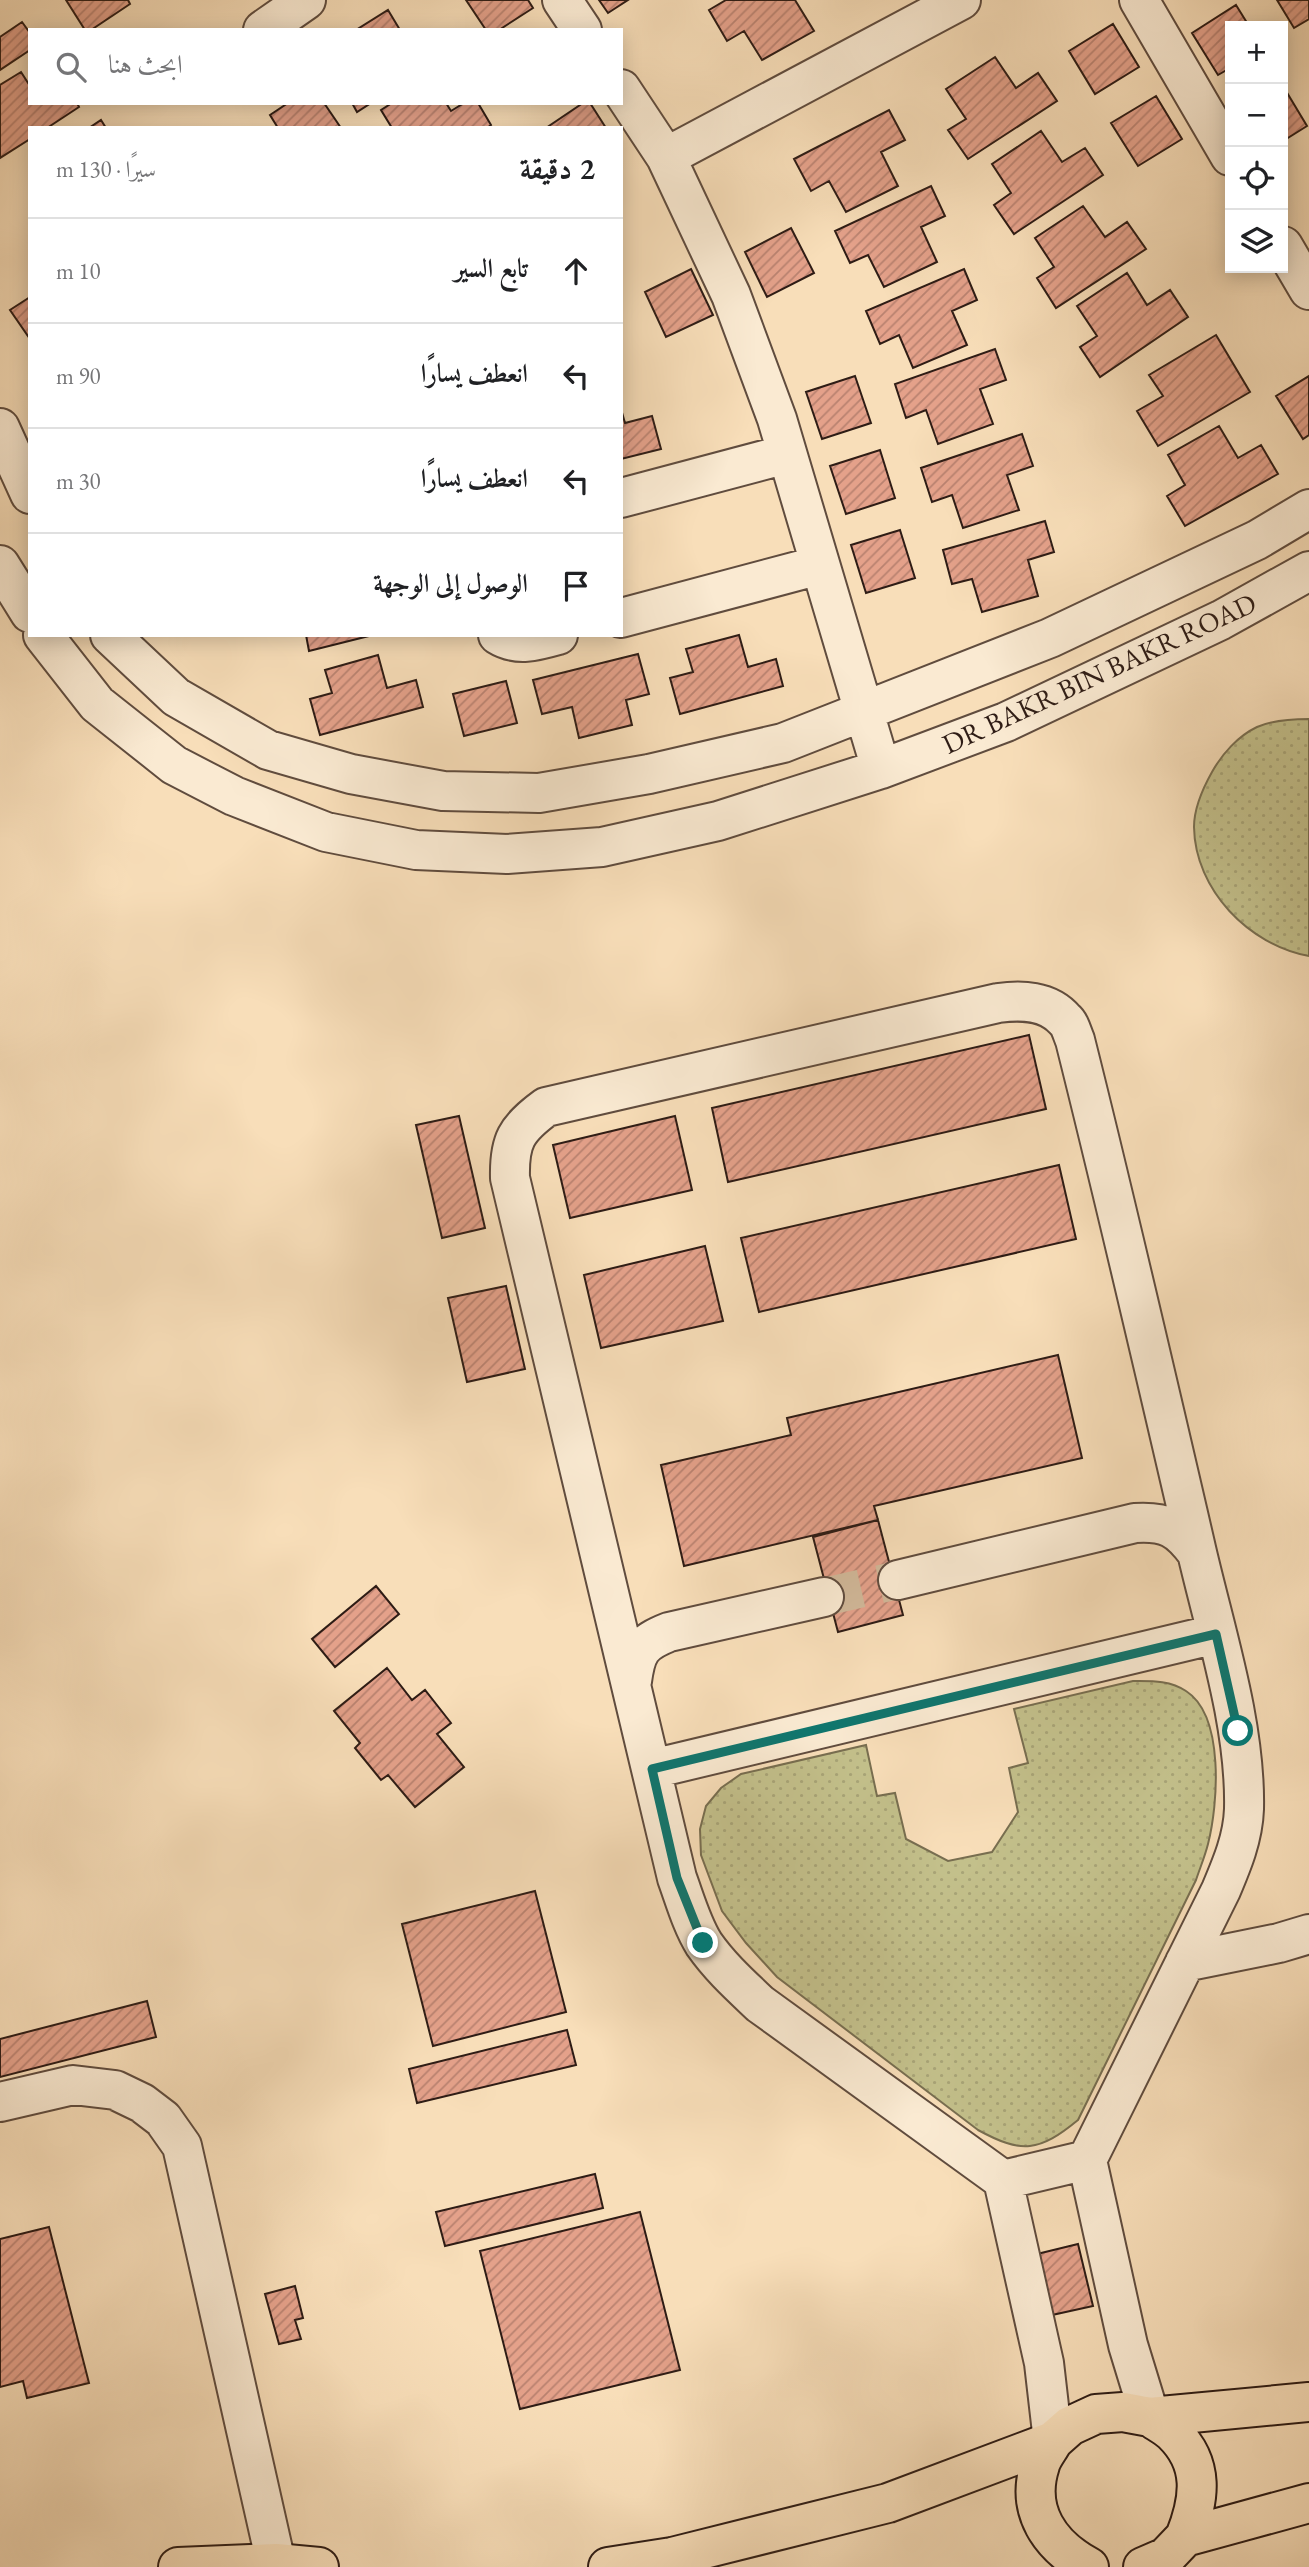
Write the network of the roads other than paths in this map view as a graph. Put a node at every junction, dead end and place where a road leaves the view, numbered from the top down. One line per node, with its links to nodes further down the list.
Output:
1 (306, 0): 5 (street)
2 (562, 0): 6 (street)
3 (961, 0): 9 (street)
4 (1139, 0): 8 (street)
5 (266, 28)
6 (581, 28)
7 (623, 92): 9 (street)
8 (1225, 147)
9 (666, 157): 13 (street)
10 (1288, 254): 11 (street)
11 (1309, 290)
12 (0, 428): 14 (street)
13 (787, 454): 15 (street); 18 (street)
14 (28, 490)
15 (623, 497)
16 (1309, 509): 26 (street)
17 (0, 565): 20 (street)
18 (820, 565): 21 (street); 26 (street)
19 (1309, 571): 27 (street, DR BAKR BIN BAKR ROAD)
20 (28, 611)
21 (623, 617)
22 (45, 637): 27 (street, DR BAKR BIN BAKR ROAD)
23 (112, 637): 26 (street)
24 (501, 637): 25 (street)
25 (551, 637)
26 (864, 711): 27 (street)
27 (881, 769)
28 (1197, 1553): 29 (street); 31 (street); 32 (street)
29 (898, 1580)
30 (824, 1597): 32 (street)
31 (1216, 1634): 33 (street); 35 (street)
32 (632, 1681): 33 (street)
33 (652, 1769): 38 (street)
34 (1309, 1934): 35 (street)
35 (1185, 1962): 37 (street)
36 (0, 2102): 44 (street)
37 (1087, 2160): 38 (street); 40 (street)
38 (1003, 2180): 41 (street)
39 (1309, 2402): 40 (main road)
40 (1150, 2417): 41 (main road); 43 (main road)
41 (1053, 2441): 47 (main road); 48 (main road)
42 (1309, 2503): 43 (main road)
43 (1185, 2537): 49 (main road)
44 (276, 2565): 45 (main road); 46 (main road)
45 (178, 2567)
46 (319, 2567)
47 (608, 2567)
48 (1089, 2567)
49 (1143, 2567)

